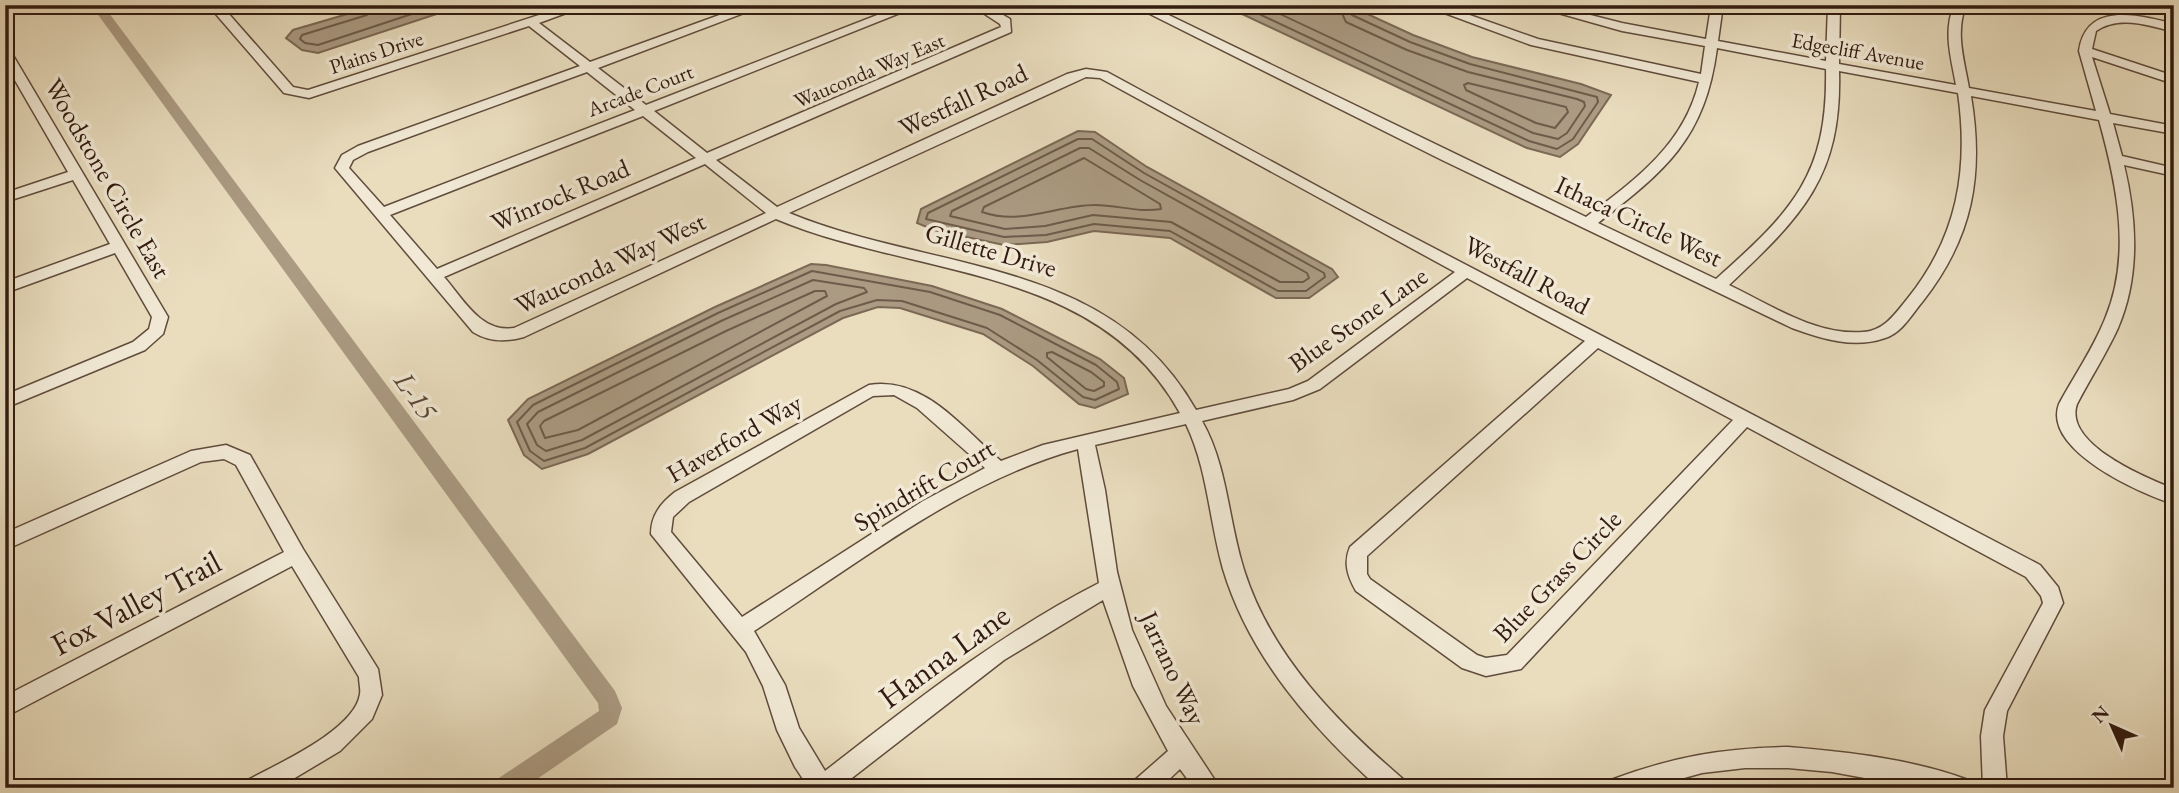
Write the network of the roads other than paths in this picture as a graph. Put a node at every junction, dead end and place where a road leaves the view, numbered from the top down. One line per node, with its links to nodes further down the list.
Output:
1 (245, 5): 13 (street)
2 (582, 5): 14 (street, Plains Drive)
3 (758, 5): 20 (street)
4 (915, 5): 24 (street, Arcade Court)
5 (977, 5): 28 (street, Wauconda Way East)
6 (1138, 5): 34 (street, Ithaca Circle West)
7 (1429, 5): 21 (street)
8 (1536, 5): 16 (street, Edgecliff Avenue)
9 (1684, 5): 12 (street)
10 (1834, 5): 19 (street)
11 (1960, 5): 23 (street, Ithaca Circle West)
12 (1716, 8): 16 (street)
13 (217, 9): 14 (street, Plains Drive)
14 (531, 22): 20 (street, Gillette Drive)
15 (2174, 28): 17 (street)
16 (1711, 43): 19 (street, Edgecliff Avenue); 21 (street)
17 (2085, 51): 22 (street); 25 (street)
18 (5, 52): 30 (street, Woodstone Circle East)
19 (1833, 66): 23 (street, Edgecliff Avenue); 38 (street)
20 (588, 67): 24 (street, Gillette Drive); 32 (street, Wauconda Way West)
21 (1705, 79): 34 (street)
22 (2174, 80)
23 (1962, 90): 25 (street, Edgecliff Avenue); 38 (street, Ithaca Circle West)
24 (644, 111): 28 (street, Gillette Drive); 32 (street, Arcade Court)
25 (2104, 116): 26 (street, Edgecliff Avenue); 27 (street)
26 (2174, 130)
27 (2116, 159): 29 (street); 46 (street)
28 (706, 160): 33 (street, Gillette Drive); 37 (street, Winrock Road)
29 (2174, 172)
30 (77, 174): 31 (street); 35 (street, Woodstone Circle East)
31 (5, 198)
32 (380, 214): 37 (street, Wauconda Way West)
33 (778, 214): 36 (street, Westfall Road); 37 (street, Wauconda Way West); 42 (street, Gillette Drive)
34 (1587, 224): 38 (street, Ithaca Circle West)
35 (118, 246): 39 (street); 41 (street, Woodstone Circle East)
36 (1467, 271): 40 (street, Westfall Road); 42 (street, Blue Stone Lane)
37 (434, 276)
38 (1718, 286)
39 (5, 288)
40 (1597, 340): 43 (street, Westfall Road); 43 (street, Blue Grass Circle)
41 (5, 402)
42 (1191, 417): 44 (street, Spindrift Court); 57 (street, Gillette Drive)
43 (1745, 418): 60 (street, Westfall Road)
44 (1085, 441): 45 (street, Spindrift Court); 49 (street, Jarrano Way)
45 (999, 469): 50 (street, Spindrift Court); 50 (street, Haverford Way)
46 (2174, 497)
47 (5, 542): 48 (street)
48 (296, 555): 51 (street, Fox Valley Trail); 54 (street)
49 (1110, 587): 52 (street, Jarrano Way); 53 (street, Hanna Lane)
50 (741, 629): 53 (street, Haverford Way)
51 (5, 707)
52 (1182, 752): 55 (street); 56 (street, Jarrano Way)
53 (822, 787)
54 (256, 788)
55 (1143, 788)
56 (1208, 788)
57 (1396, 788)
58 (1619, 788): 59 (street)
59 (1960, 788)
60 (1995, 788)

